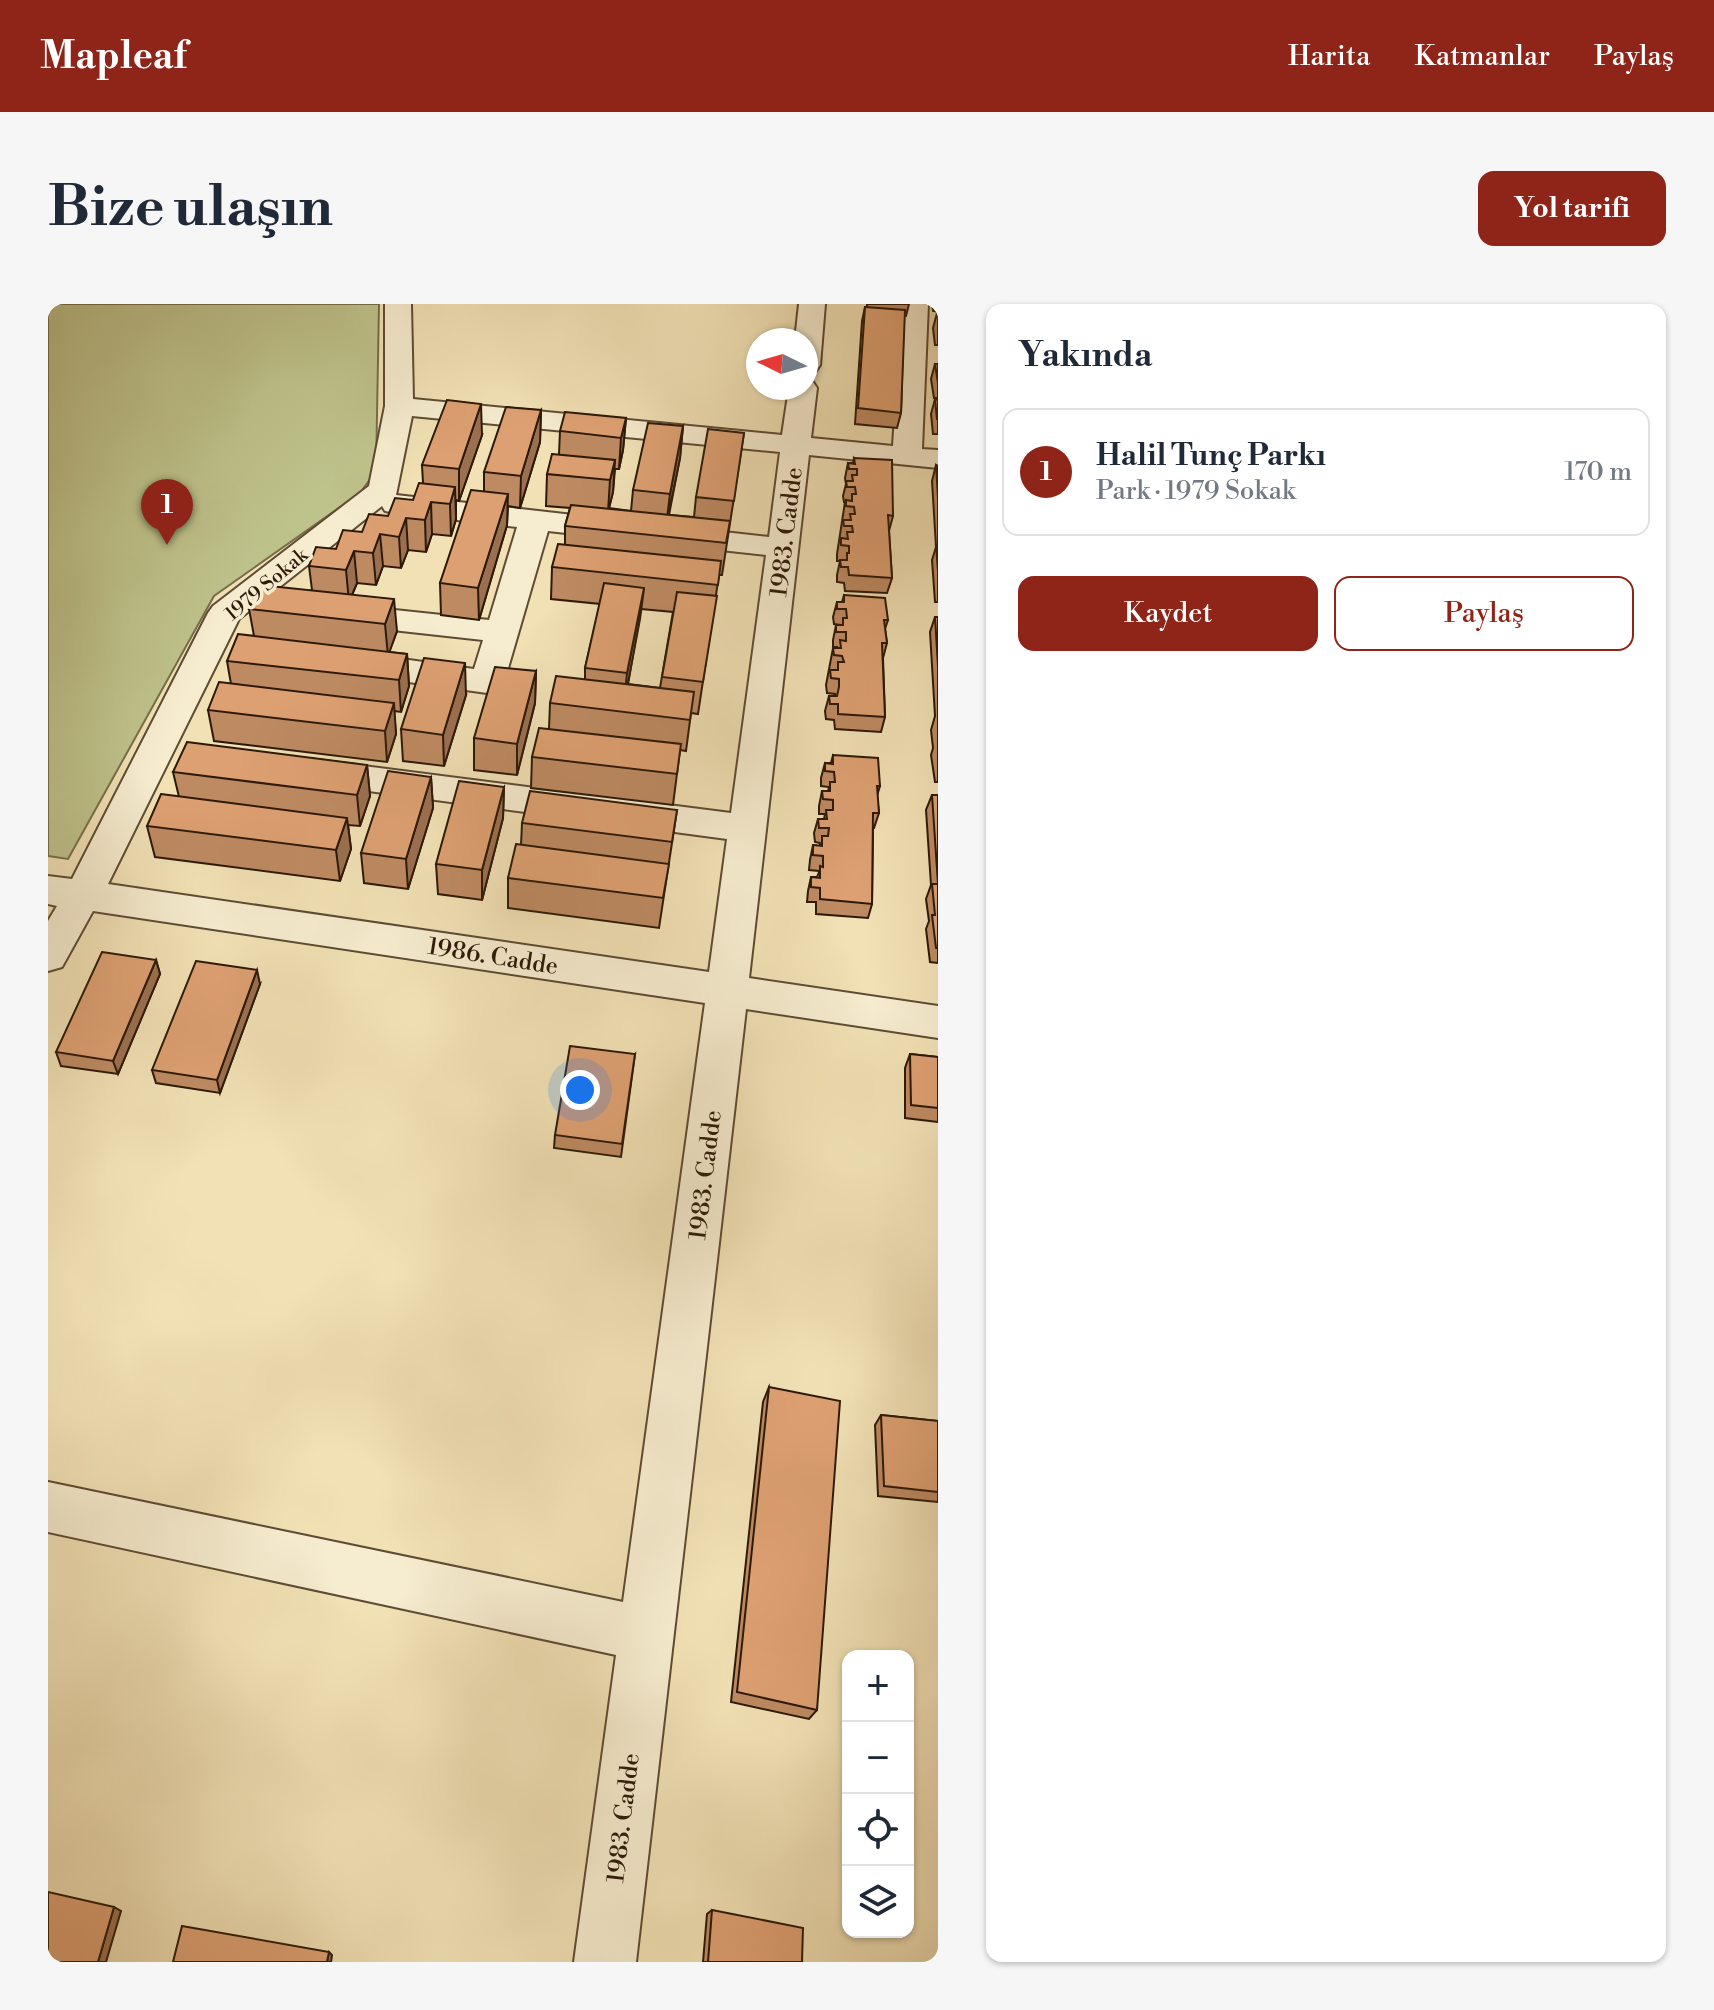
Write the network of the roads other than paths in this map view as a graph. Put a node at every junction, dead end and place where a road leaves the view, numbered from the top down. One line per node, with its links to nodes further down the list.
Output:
1 (398, 304): 7 (street, 1979 Sokak)
2 (812, 304): 4 (street)
3 (922, 315): 6 (street)
4 (810, 328)
5 (802, 400): 9 (street, 1983. Cadde)
6 (909, 405): 8 (street); 10 (street)
7 (399, 406): 9 (street); 12 (street, 1979 Sokak)
8 (938, 408)
9 (797, 445): 10 (street); 14 (street, 1983. Cadde)
10 (907, 456): 11 (street)
11 (938, 459)
12 (370, 501): 13 (street); 15 (street, 1979 Sokak)
13 (535, 520): 14 (street); 16 (street)
14 (784, 548): 19 (street, 1983. Cadde)
15 (239, 603): 16 (street); 20 (street, 1979 Sokak)
16 (502, 632): 17 (street)
17 (318, 659)
18 (282, 768): 19 (street)
19 (748, 828): 22 (street, 1983. Cadde)
20 (66, 893): 21 (street, 1979 Sokak); 22 (street, 1986. Cadde)
21 (48, 956)
22 (728, 991): 23 (street, 1986. Cadde); 25 (street, 1983. Cadde)
23 (938, 1022)
24 (48, 1507): 25 (street)
25 (646, 1634): 26 (street, 1983. Cadde)
26 (605, 1962)

